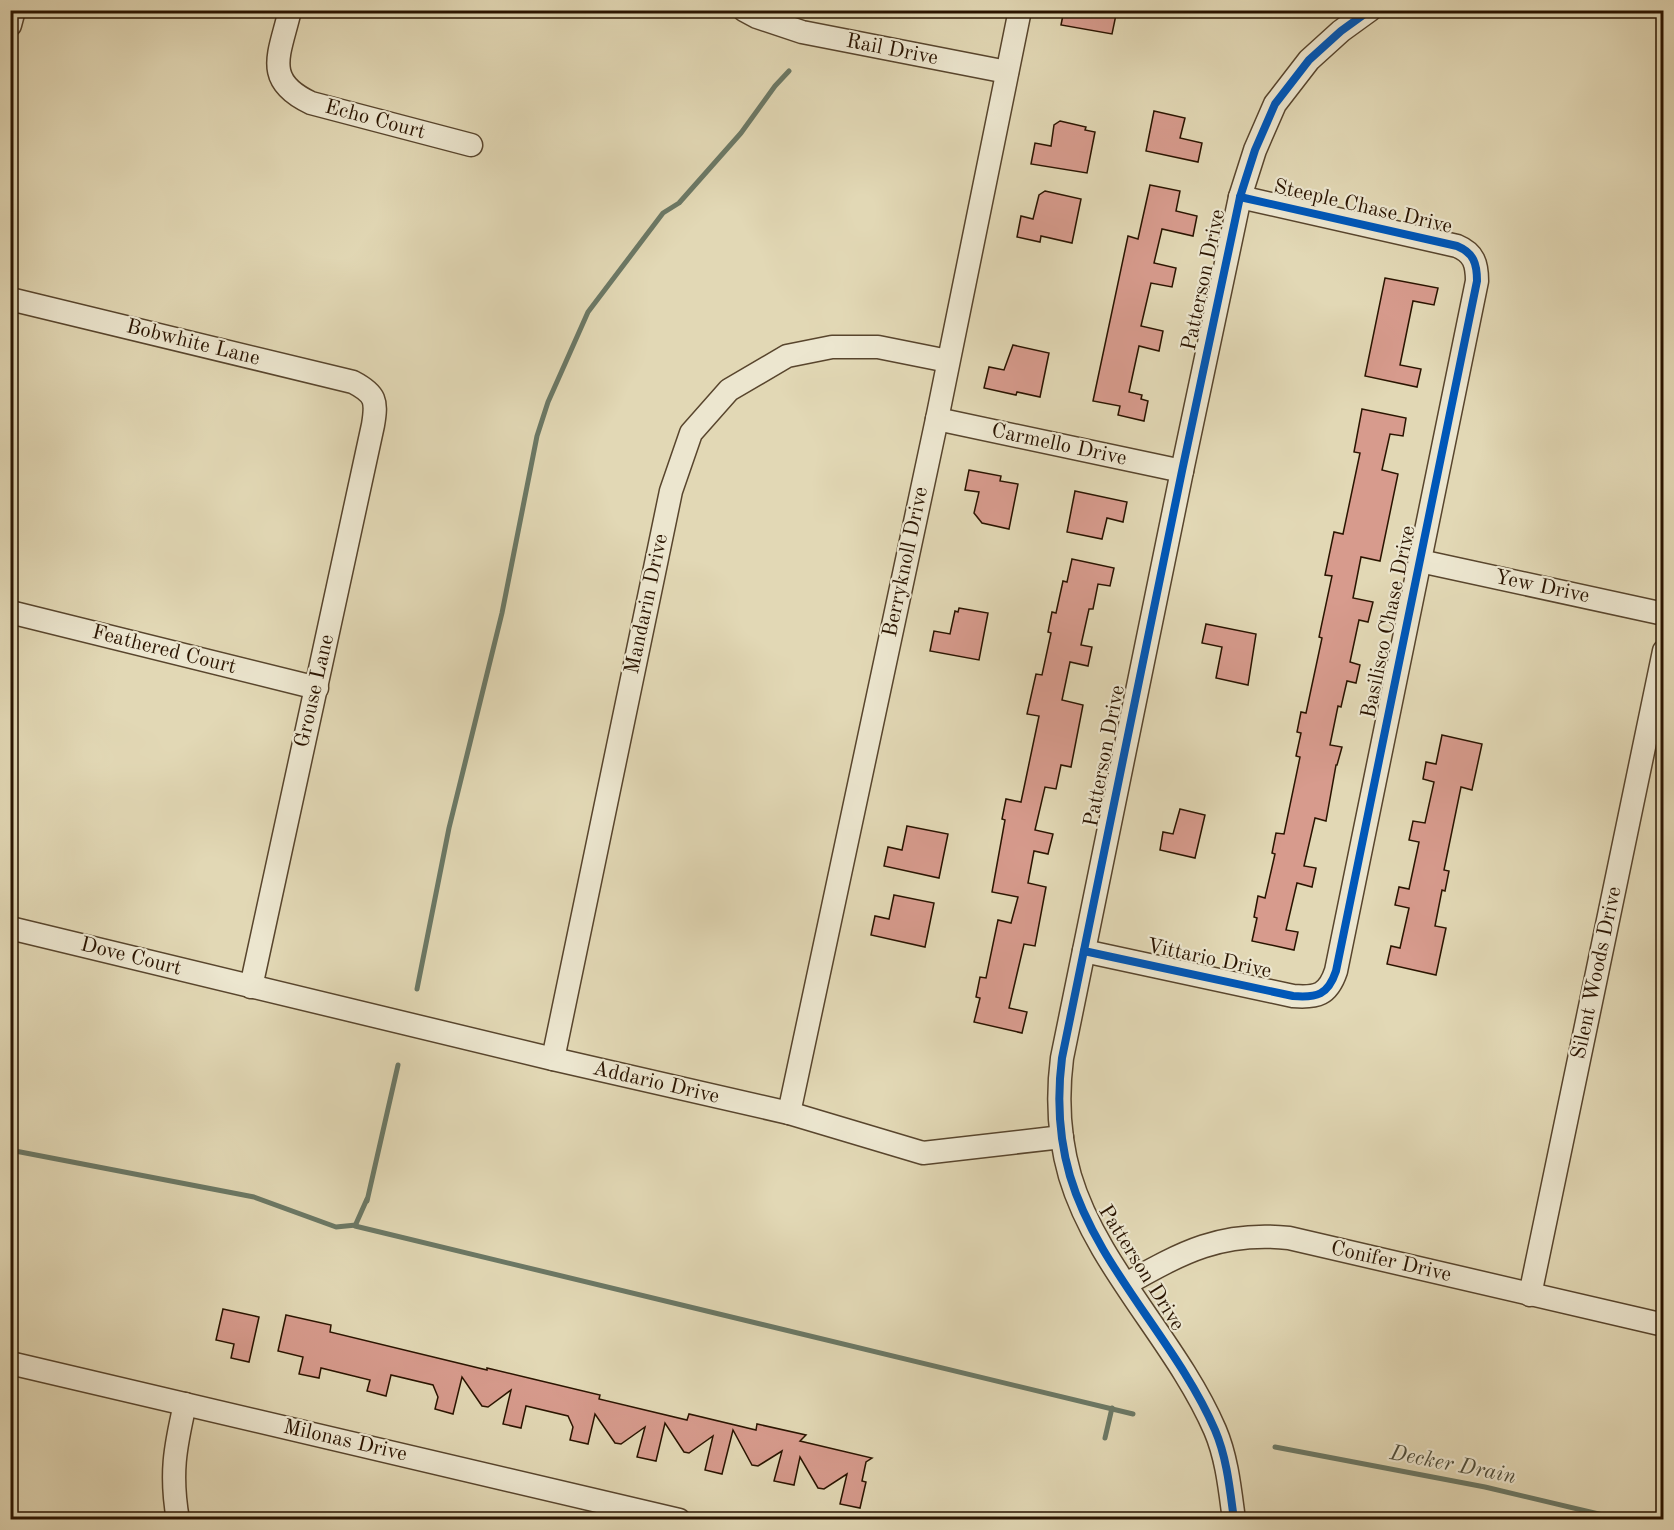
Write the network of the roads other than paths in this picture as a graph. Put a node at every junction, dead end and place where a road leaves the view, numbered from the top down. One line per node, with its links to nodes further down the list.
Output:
1 (14, 10): 6 (street)
2 (290, 10): 8 (street, Echo Court)
3 (744, 10): 7 (street, Rail Drive)
4 (1020, 10): 7 (street, Berryknoll Drive)
5 (1370, 10): 9 (street, Patterson Drive)
6 (10, 25)
7 (1007, 72): 12 (street, Berryknoll Drive)
8 (471, 145)
9 (1240, 197): 10 (street, Steeple Chase Drive); 15 (street, Patterson Drive)
10 (1474, 258): 16 (street, Basilisco Chase Drive)
11 (10, 299): 13 (street, Bobwhite Lane)
12 (948, 361): 14 (street, Berryknoll Drive); 25 (street, Mandarin Drive)
13 (372, 395): 20 (street, Grouse Lane)
14 (937, 419): 15 (street, Carmello Drive); 26 (street, Berryknoll Drive)
15 (1182, 471): 22 (street, Patterson Drive)
16 (1420, 561): 18 (street, Yew Drive); 24 (street, Basilisco Chase Drive)
17 (10, 612): 20 (street, Feathered Court)
18 (1664, 614)
19 (1664, 651): 29 (street, Silent Woods Drive)
20 (316, 688): 23 (street, Grouse Lane)
21 (10, 928): 23 (street, Dove Court)
22 (1084, 951): 24 (street, Vittario Drive); 27 (street, Patterson Drive)
23 (251, 987): 25 (street, Addario Drive)
24 (1325, 991)
25 (553, 1059): 26 (street, Addario Drive)
26 (789, 1113): 27 (street, Addario Drive)
27 (1062, 1137): 28 (street, Patterson Drive)
28 (1126, 1284): 29 (street, Conifer Drive); 35 (street, Patterson Drive)
29 (1530, 1295): 30 (street, Conifer Drive)
30 (1664, 1325)
31 (10, 1363): 32 (street, Milonas Drive)
32 (185, 1404): 33 (street); 34 (street, Milonas Drive)
33 (178, 1520)
34 (679, 1520)
35 (1234, 1520)

